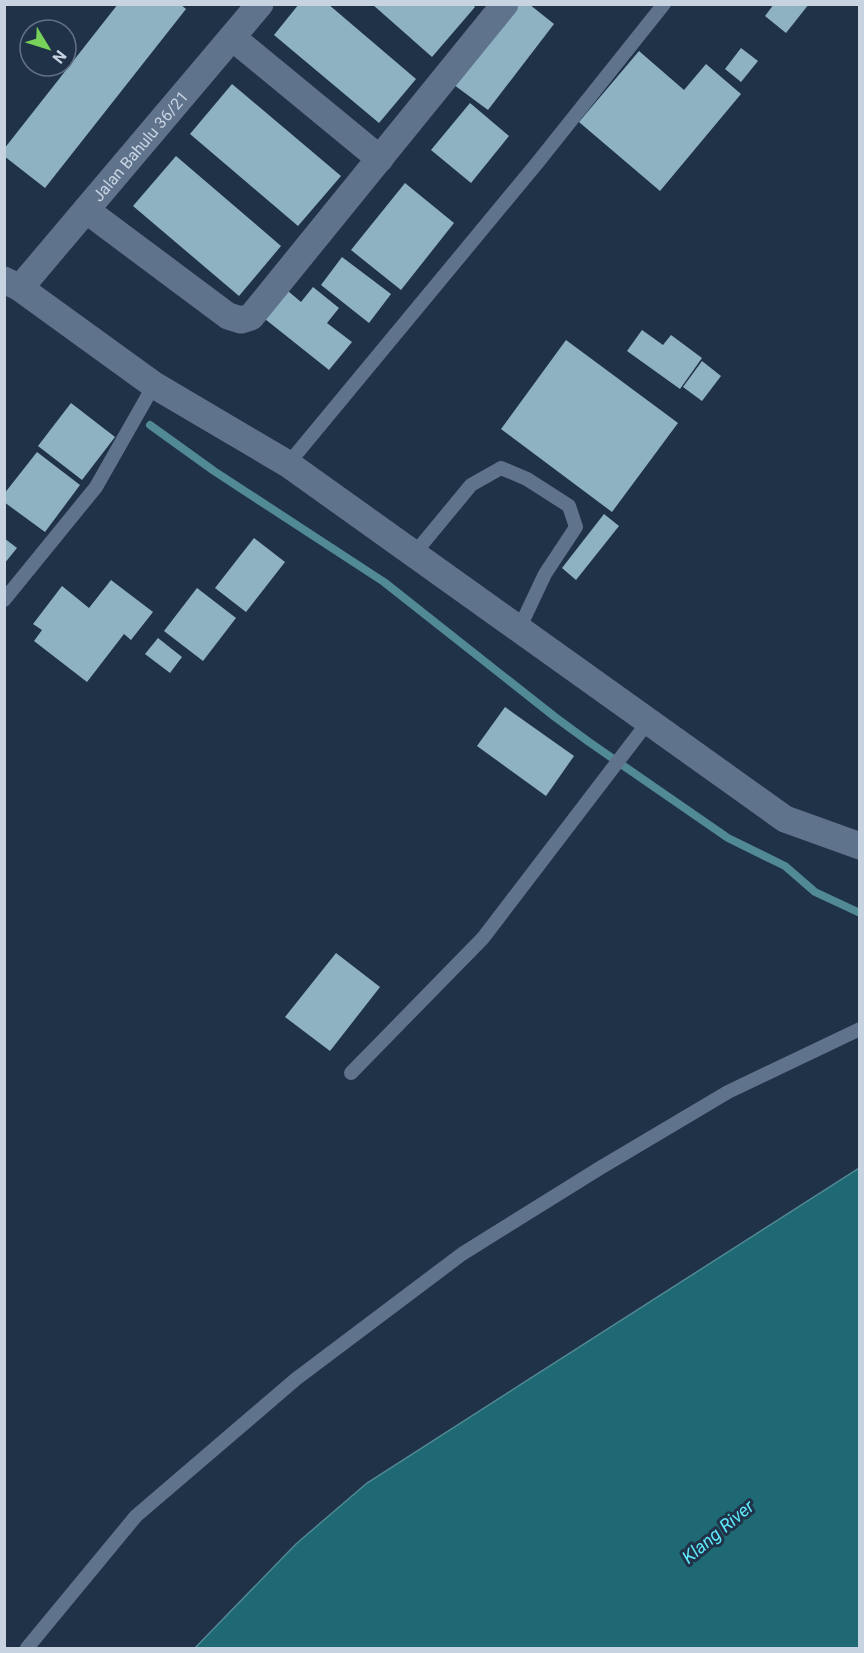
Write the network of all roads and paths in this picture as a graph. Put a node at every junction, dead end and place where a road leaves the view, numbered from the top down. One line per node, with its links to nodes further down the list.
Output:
1 (260, 4): 4 (street, Jalan Bahulu 36/21)
2 (505, 4): 5 (street)
3 (664, 4): 9 (lane)
4 (233, 38): 5 (street); 6 (street, Jalan Bahulu 36/21)
5 (380, 159): 6 (street)
6 (86, 210): 7 (street, Jalan Bahulu 36/21)
7 (12, 284): 8 (street)
8 (154, 385): 9 (street); 11 (lane)
9 (288, 464): 10 (street)
10 (414, 554): 12 (street); 12 (lane)
11 (4, 600)
12 (519, 629): 13 (street)
13 (648, 722): 14 (street); 16 (lane)
14 (860, 846)
15 (860, 1029): 17 (lane)
16 (351, 1073)
17 (27, 1648)

